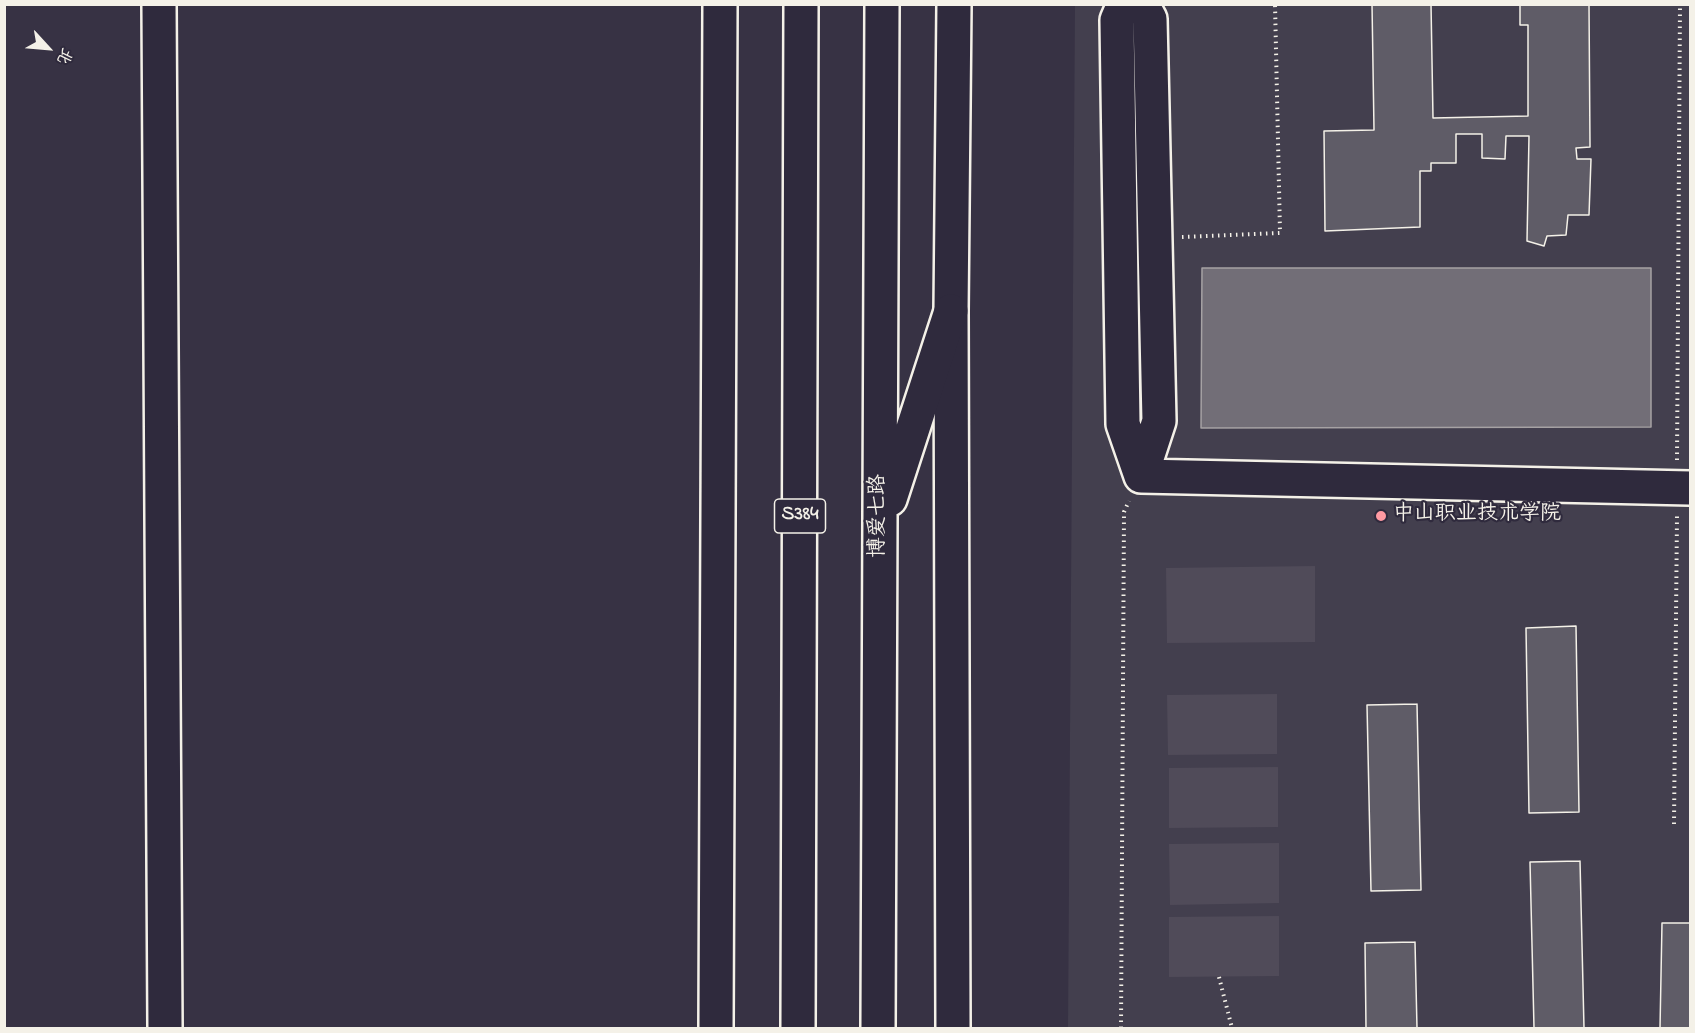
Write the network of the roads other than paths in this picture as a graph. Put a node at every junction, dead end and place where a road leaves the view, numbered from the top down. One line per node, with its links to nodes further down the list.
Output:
1 (159, 4): 12 (main road)
2 (720, 4): 13 (main road)
3 (801, 4): 14 (main road, S384)
4 (882, 4): 11 (main road, 博爱七路)
5 (954, 4): 8 (main road)
6 (1124, 4): 9 (main road)
7 (1142, 4): 9 (main road)
8 (951, 311): 11 (main road); 16 (main road)
9 (1141, 476): 10 (main road)
10 (1684, 488)
11 (880, 529): 15 (main road, 博爱七路)
12 (165, 1029)
13 (716, 1029)
14 (798, 1029)
15 (879, 1029)
16 (953, 1029)

